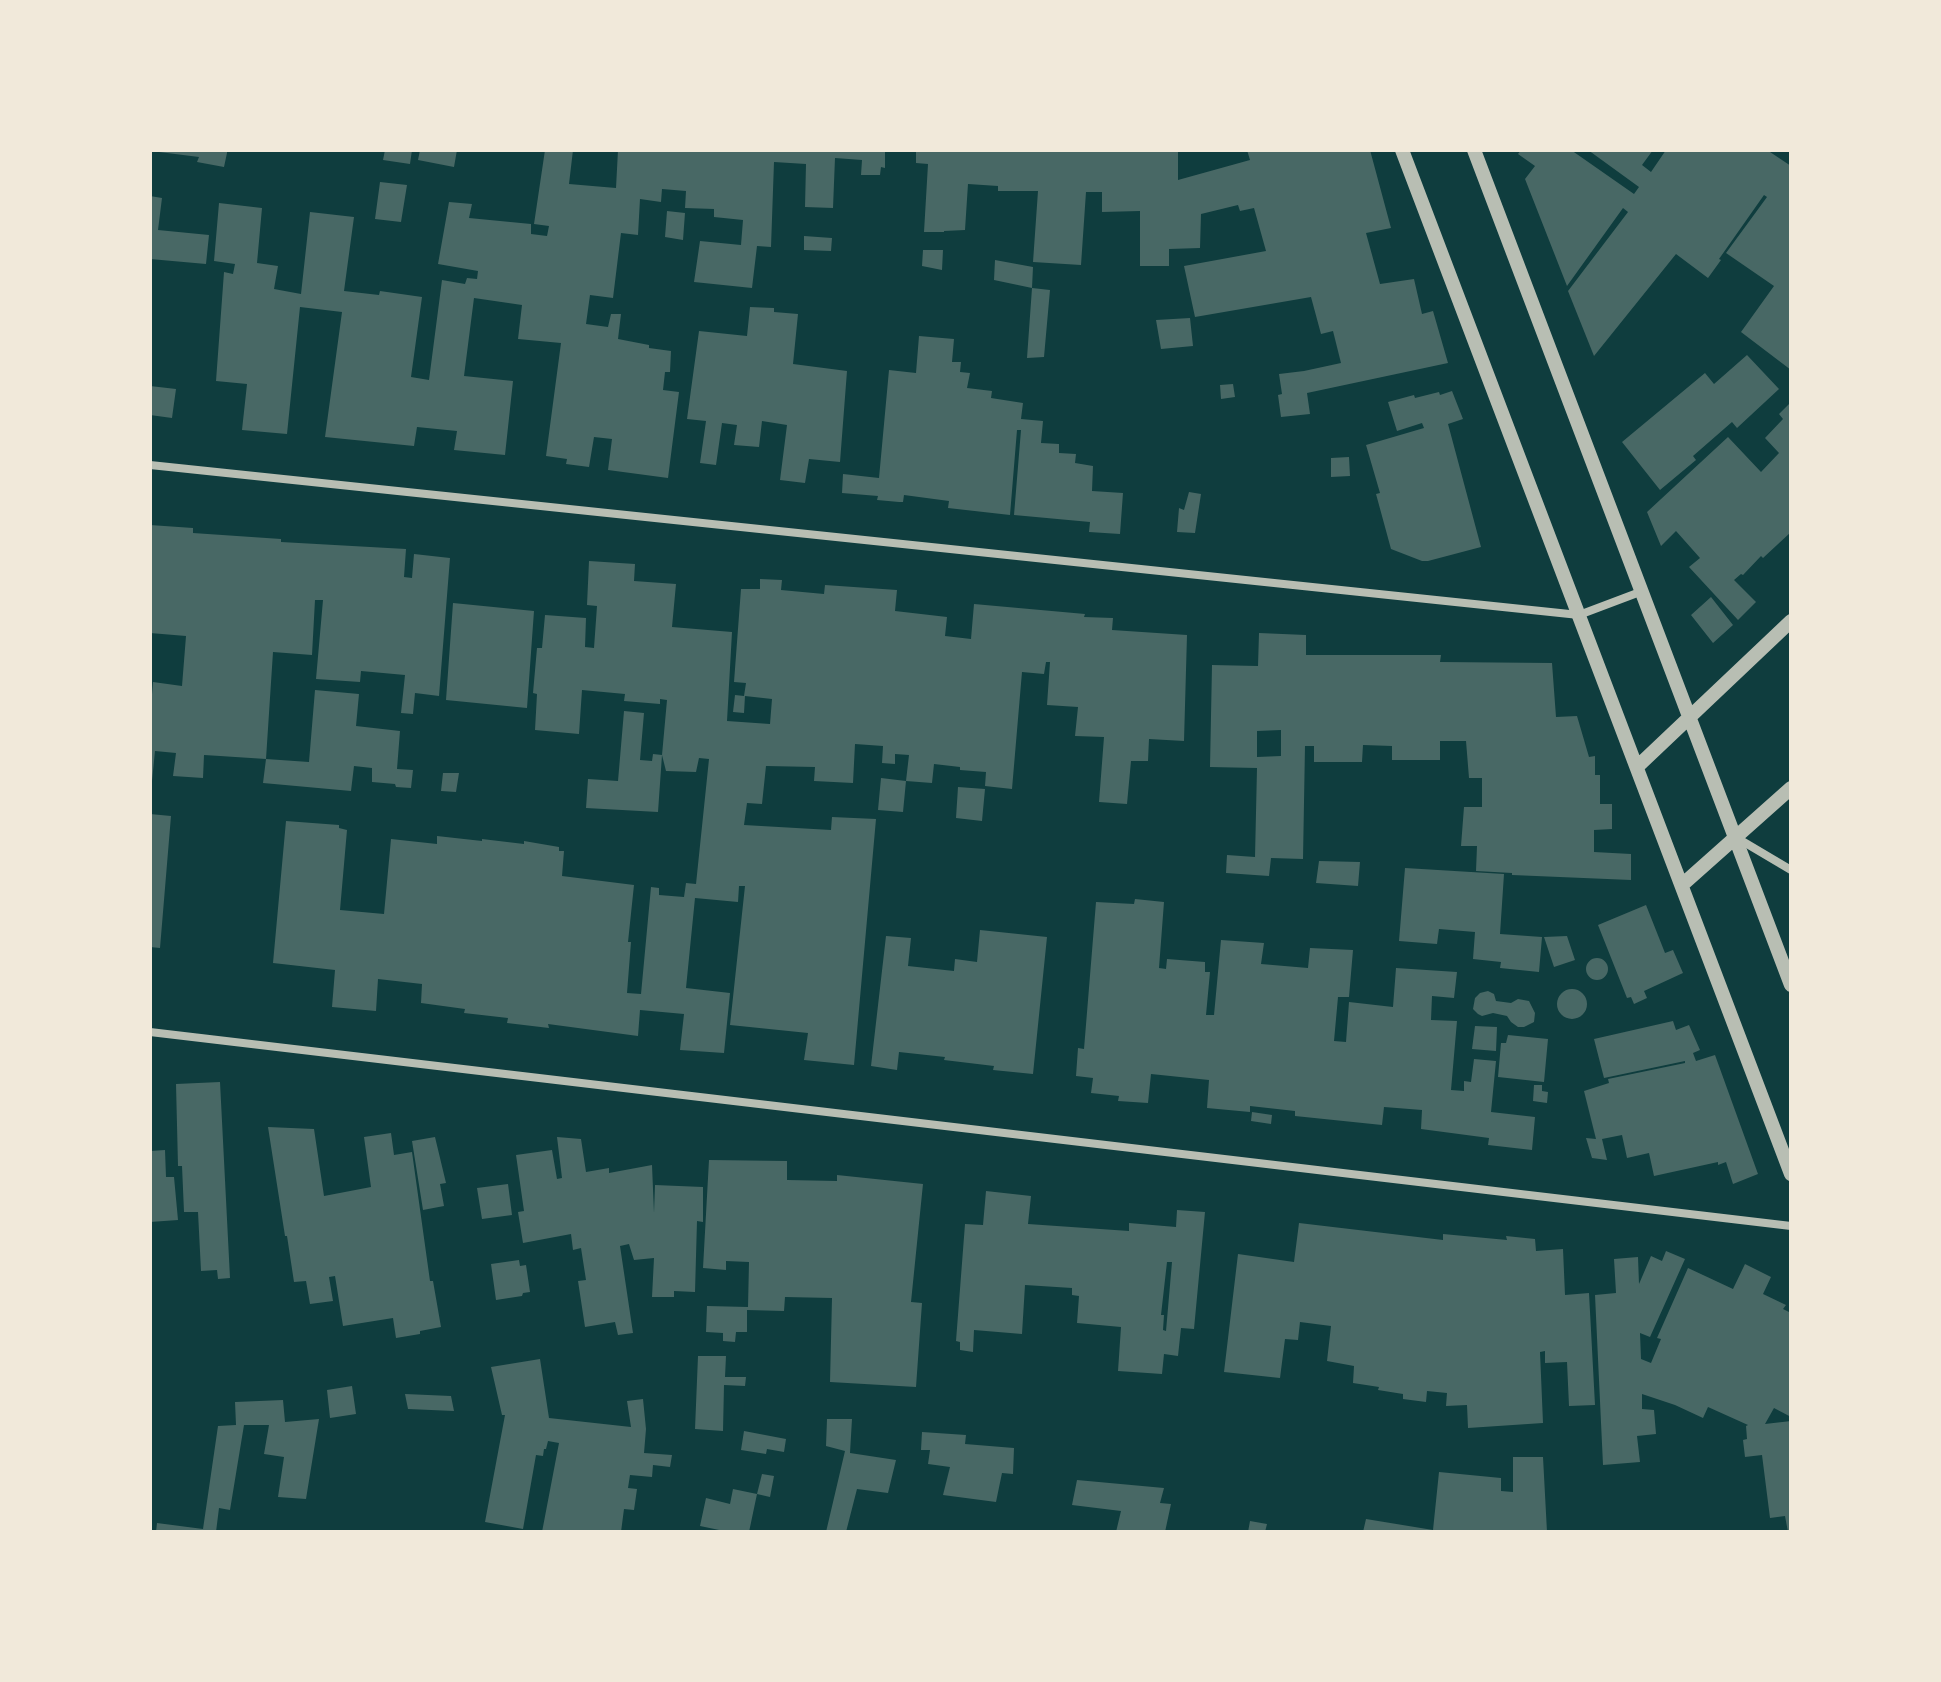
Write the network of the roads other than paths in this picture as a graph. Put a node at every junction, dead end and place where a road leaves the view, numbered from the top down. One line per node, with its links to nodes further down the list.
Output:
1 (1402, 150): 5 (street)
2 (1474, 150): 4 (street)
3 (150, 465): 5 (street)
4 (1640, 592): 5 (street); 7 (street)
5 (1579, 615): 8 (street)
6 (1791, 621): 7 (street)
7 (1688, 719): 8 (street); 10 (street)
8 (1637, 767): 12 (street)
9 (1791, 788): 10 (street)
10 (1736, 837): 11 (street); 12 (street); 13 (street)
11 (1791, 870)
12 (1682, 885): 15 (street)
13 (1791, 985)
14 (150, 1032): 16 (street)
15 (1791, 1174)
16 (1791, 1226)

